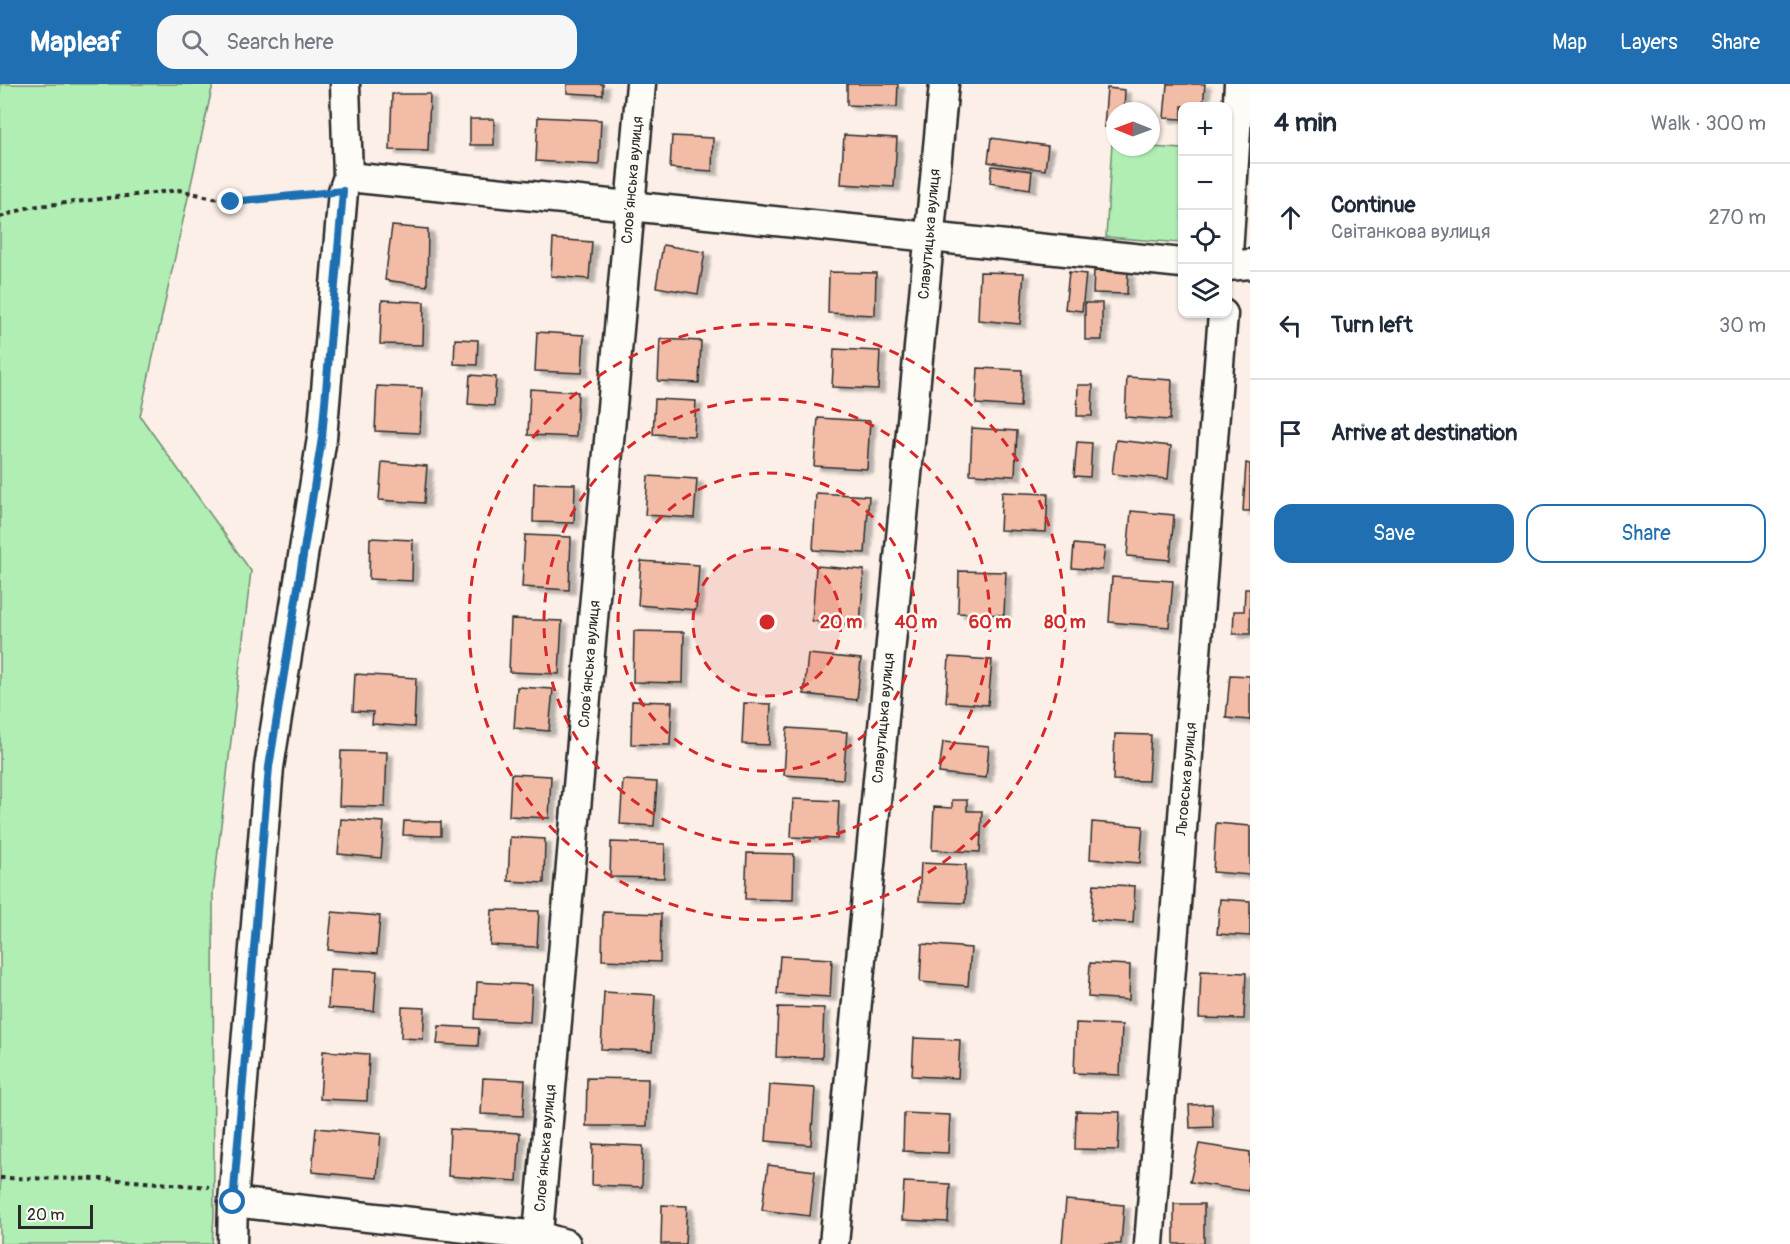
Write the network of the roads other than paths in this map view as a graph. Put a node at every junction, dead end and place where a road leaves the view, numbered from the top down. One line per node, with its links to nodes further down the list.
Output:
1 (345, 84): 5 (street)
2 (641, 84): 6 (street, Словʼянська вулиця)
3 (944, 84): 8 (street, Славутицька вулиця)
4 (1239, 84): 7 (street)
5 (345, 184): 6 (street); 13 (street)
6 (630, 206): 8 (street); 14 (street, Словʼянська вулиця)
7 (1230, 210)
8 (928, 238): 9 (street); 17 (street, Славутицька вулиця)
9 (1178, 263)
10 (1250, 264): 11 (street)
11 (1232, 266)
12 (1223, 318): 18 (street, Льговська вулиця)
13 (233, 1196): 14 (street); 15 (street)
14 (537, 1240): 16 (street)
15 (232, 1244)
16 (566, 1244)
17 (834, 1244)
18 (1149, 1244)

